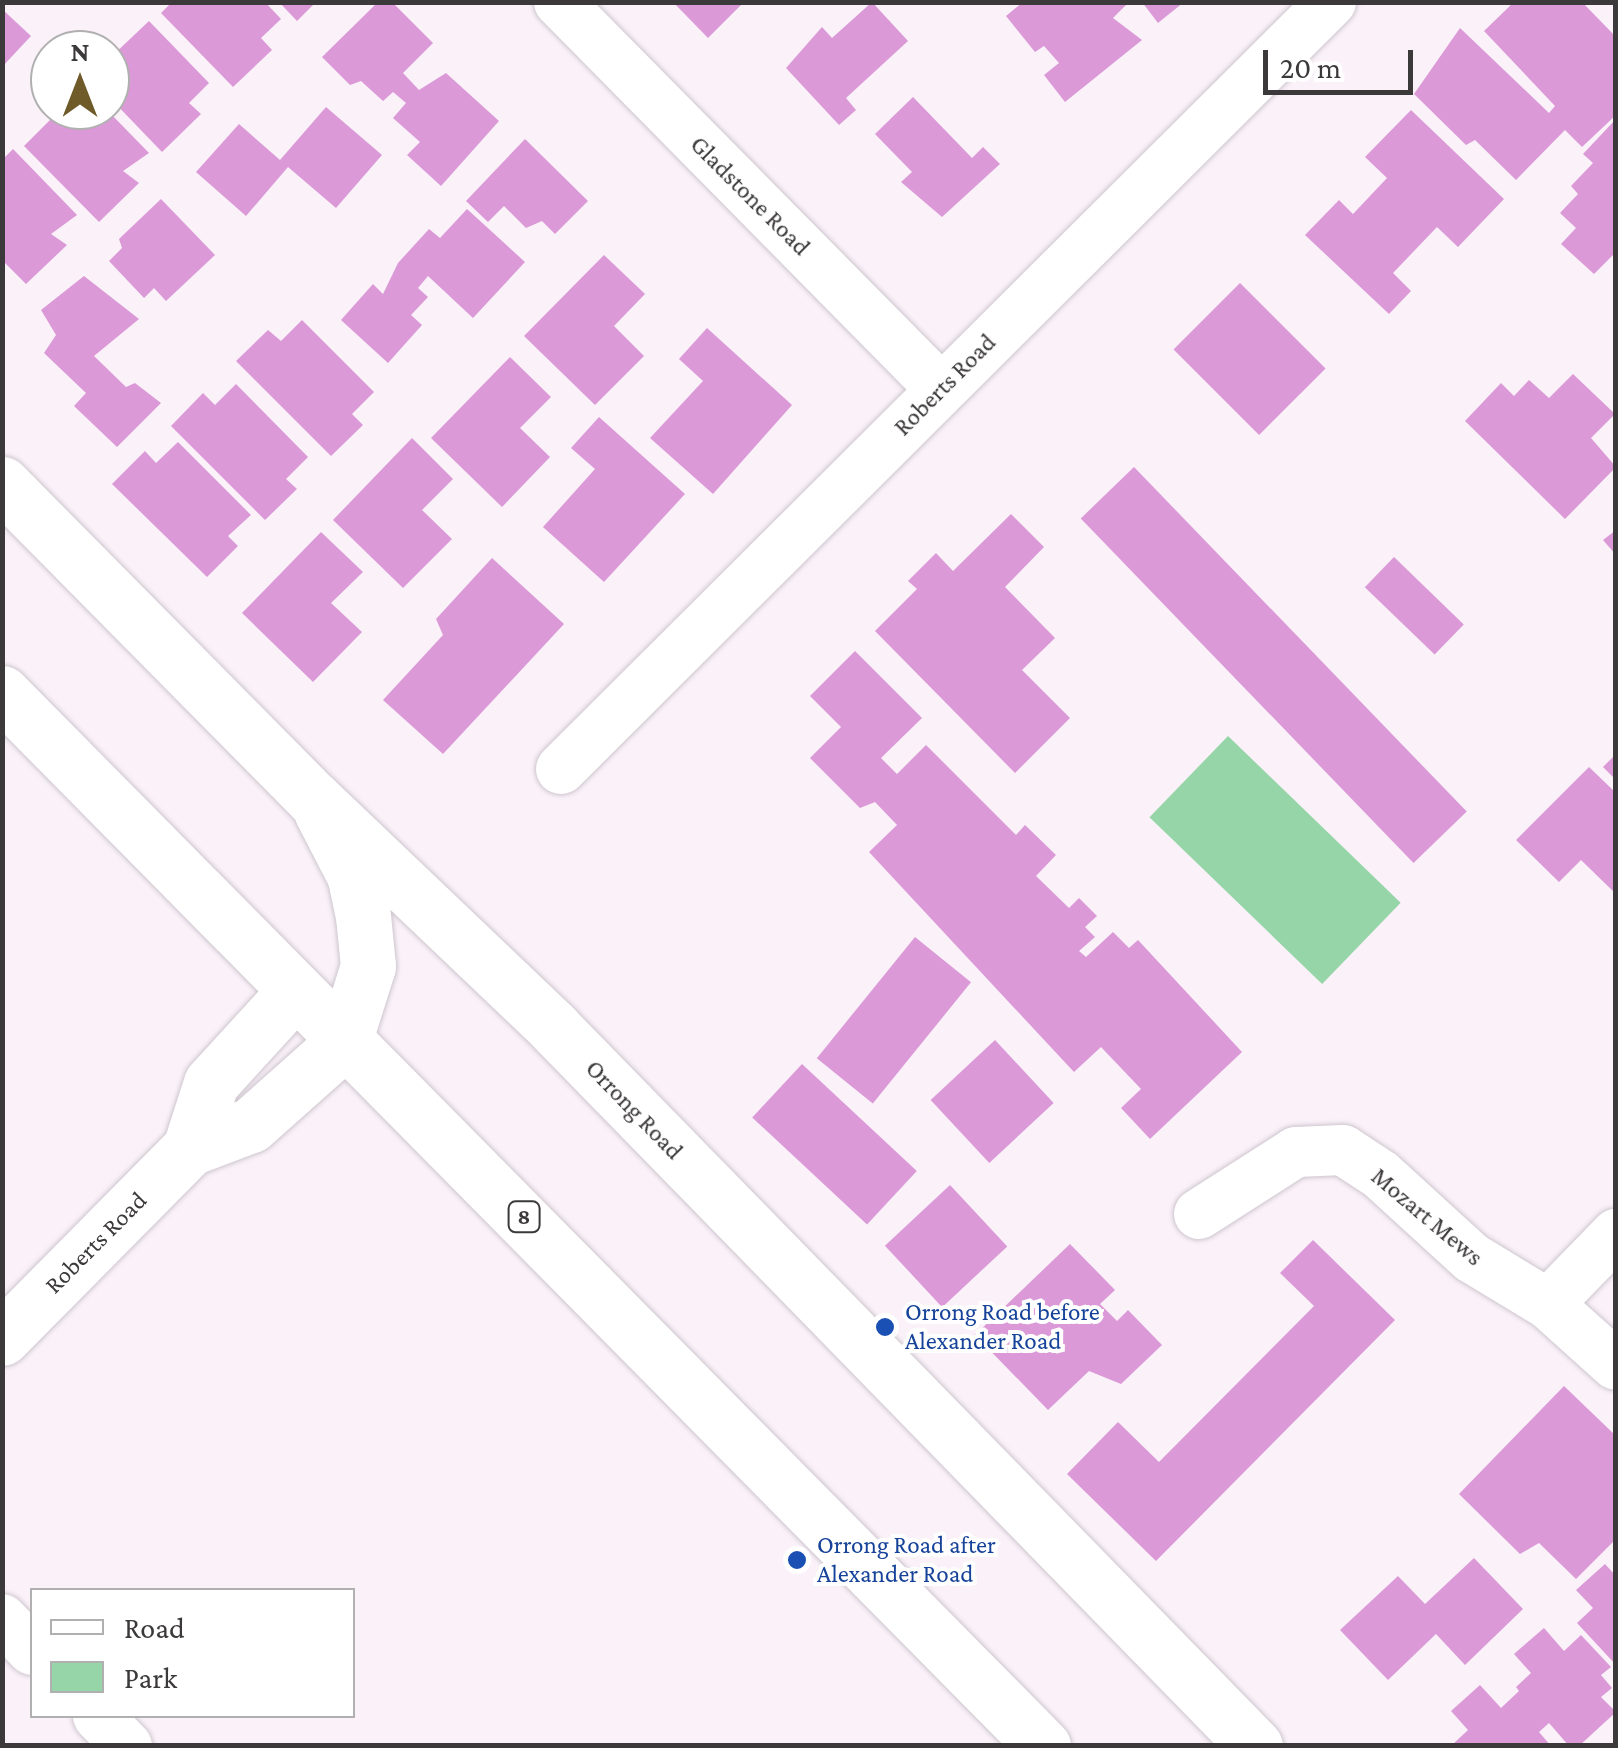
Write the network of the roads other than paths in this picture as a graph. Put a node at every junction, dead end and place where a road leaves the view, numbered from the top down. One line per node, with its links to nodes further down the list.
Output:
1 (559, 2): 3 (street, Gladstone Road)
2 (1331, 2): 3 (street, Roberts Road)
3 (941, 389): 6 (street, Roberts Road)
4 (2, 484): 7 (main road, Orrong Road)
5 (2, 693): 8 (main road, 8)
6 (561, 769)
7 (315, 800): 9 (main road); 21 (main road, Orrong Road)
8 (295, 991): 9 (main road, 8); 10 (main road, Roberts Road)
9 (344, 1042): 10 (main road, Roberts Road); 20 (main road, 8)
10 (190, 1148): 14 (main road, Roberts Road)
11 (1200, 1214): 13 (street, Mozart Mews)
12 (1616, 1234): 13 (street)
13 (1548, 1304): 15 (street, Mozart Mews)
14 (2, 1338)
15 (1616, 1365)
16 (2, 1619): 17 (street)
17 (30, 1648)
18 (100, 1718): 19 (street)
19 (127, 1746)
20 (1042, 1746)
21 (1255, 1746)

